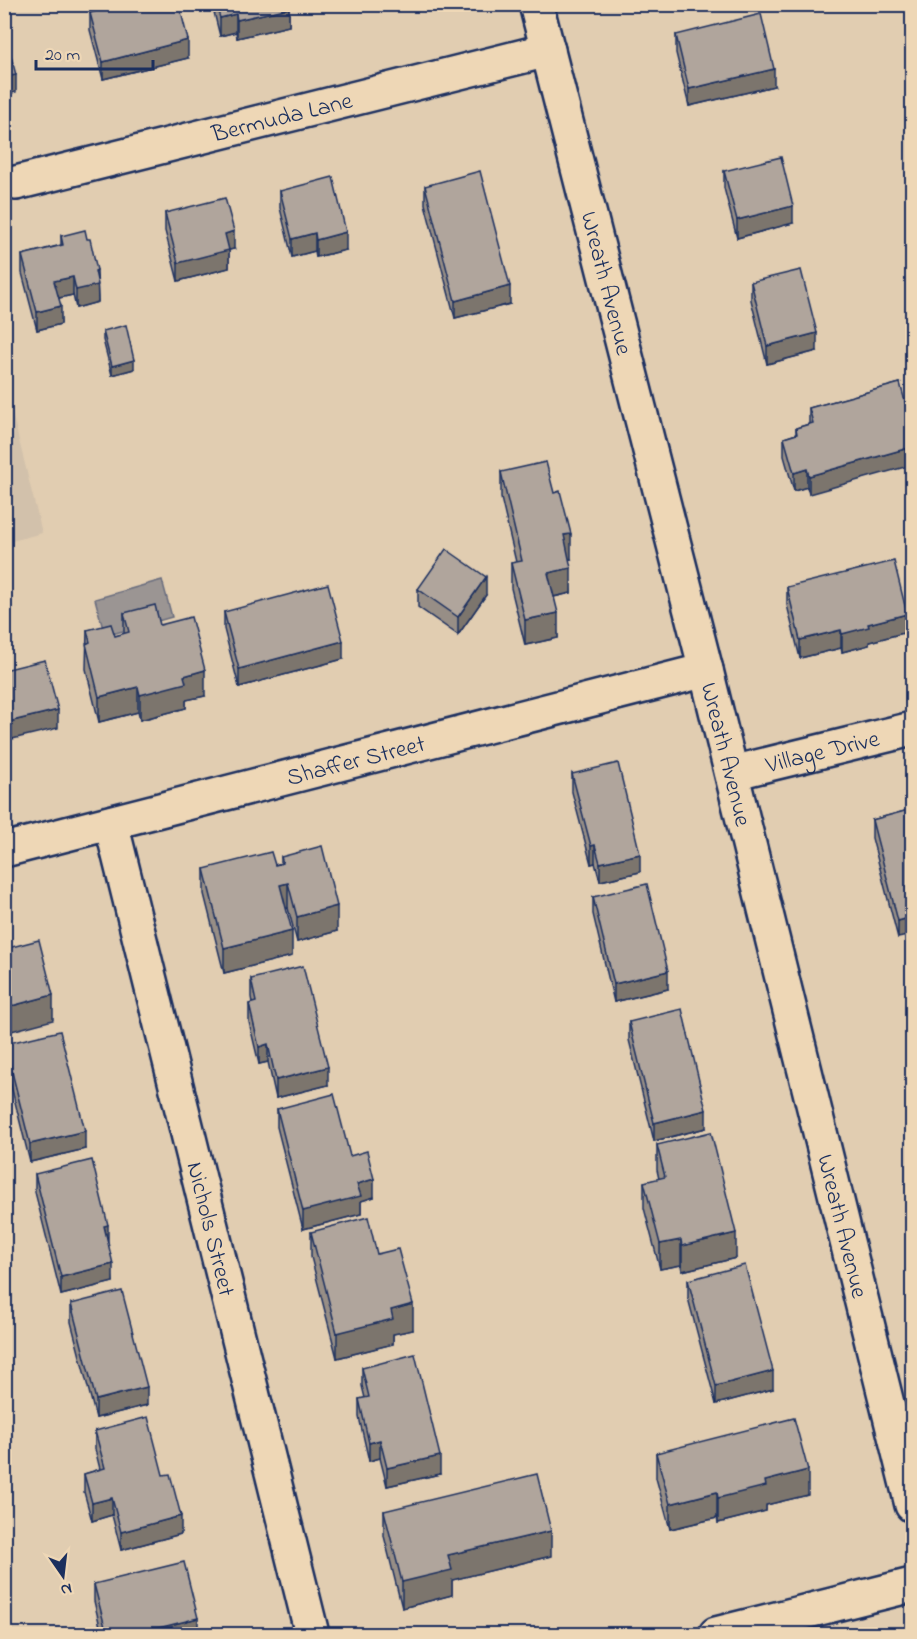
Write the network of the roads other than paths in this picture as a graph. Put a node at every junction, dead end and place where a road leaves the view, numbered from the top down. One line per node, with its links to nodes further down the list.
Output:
1 (536, 4): 2 (street, Wreath Avenue)
2 (548, 50): 3 (street, Bermuda Lane); 4 (street, Wreath Avenue)
3 (16, 183)
4 (706, 670): 6 (street, Wreath Avenue); 7 (street, Shaffer Street)
5 (912, 729): 6 (street, Village Drive)
6 (732, 773): 9 (street, Wreath Avenue)
7 (111, 823): 8 (street, Shaffer Street); 11 (street, Nichols Street)
8 (4, 850)
9 (912, 1505)
10 (912, 1585): 12 (street)
11 (312, 1635)
12 (716, 1635)

